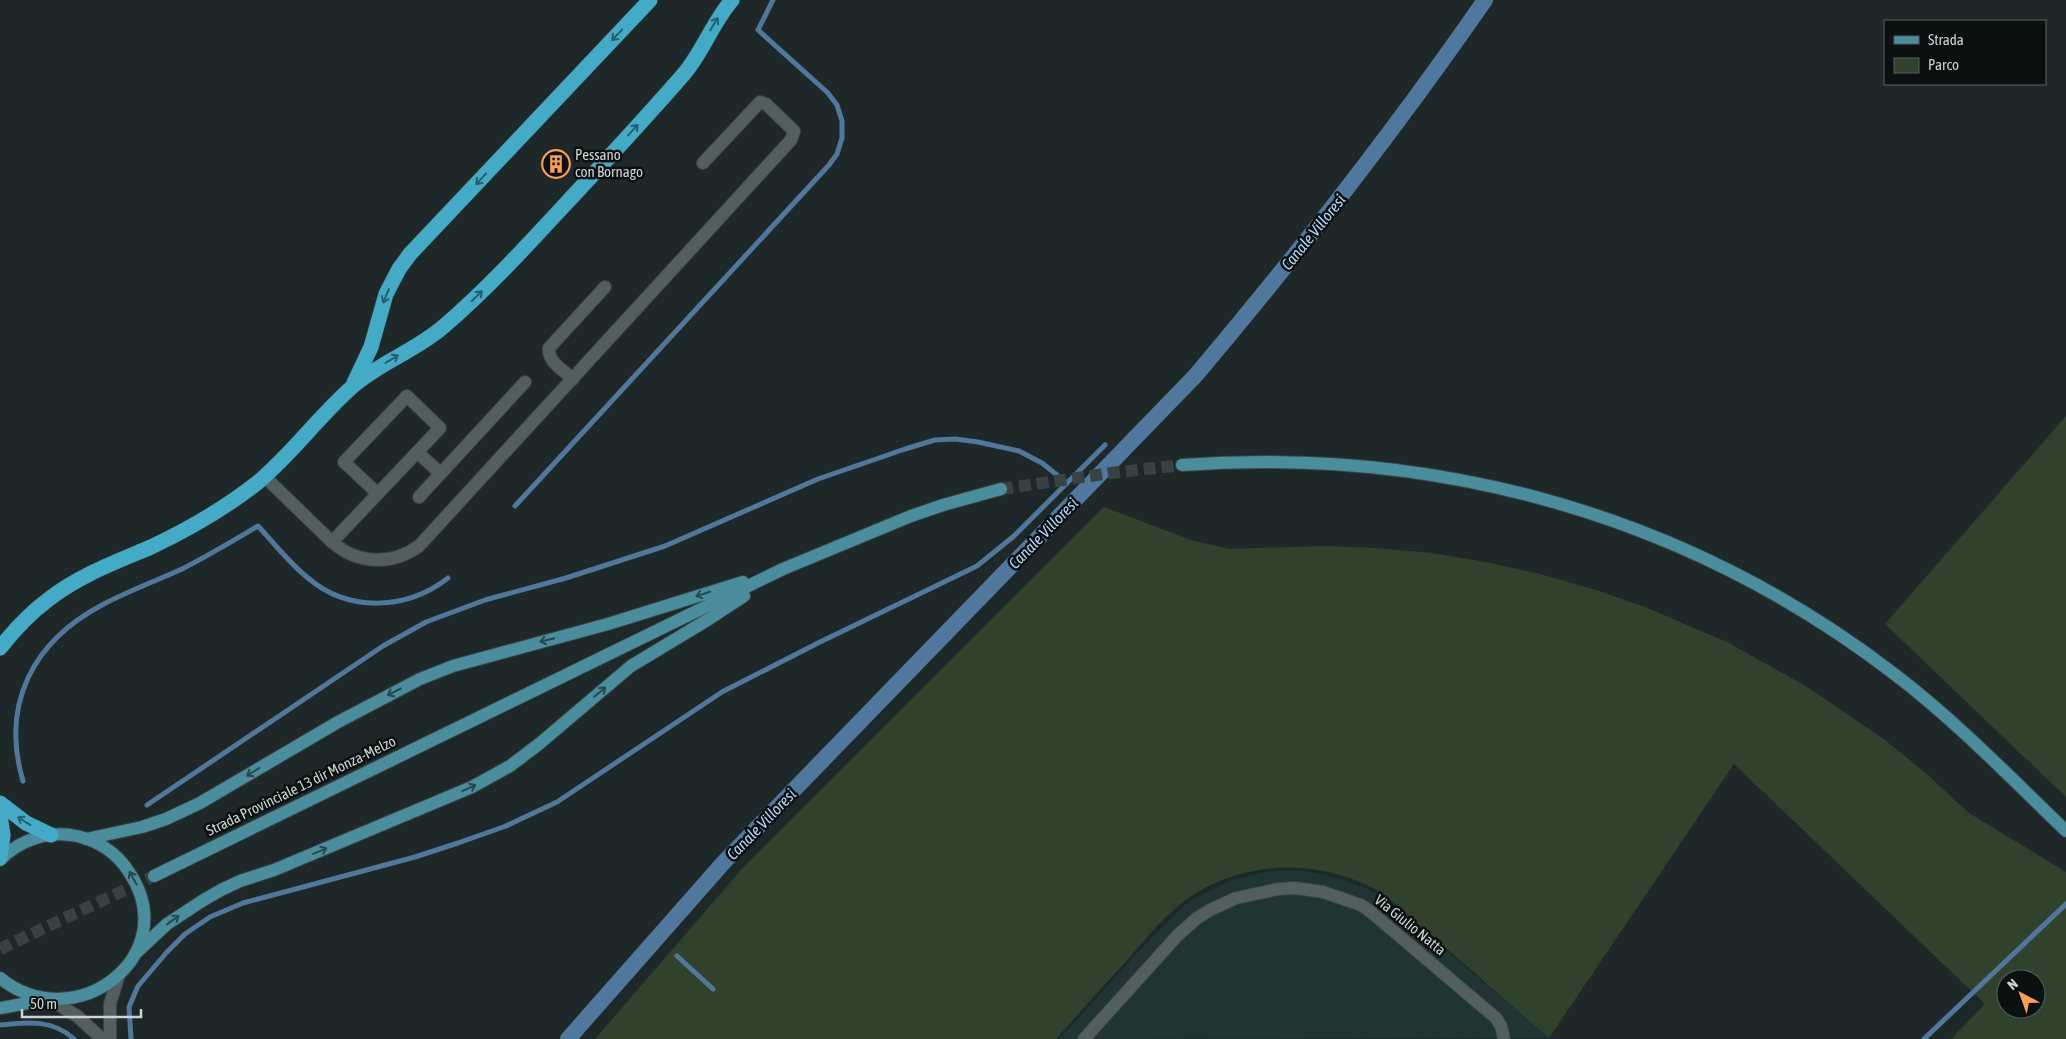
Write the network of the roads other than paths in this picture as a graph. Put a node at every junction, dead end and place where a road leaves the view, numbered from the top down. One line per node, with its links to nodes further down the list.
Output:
1 (650, 0): 7 (highway, one-way to 7)
2 (732, 0): 7 (highway, one-way to 2)
3 (703, 163): 5 (street)
4 (605, 287): 5 (street)
5 (573, 379): 15 (street)
6 (525, 382): 10 (street)
7 (352, 387): 11 (highway)
8 (417, 452): 10 (street); 13 (street); 13 (street)
9 (1182, 465): 20 (main road)
10 (440, 473): 14 (street)
11 (264, 476): 15 (street); 17 (highway)
12 (1001, 489): 16 (main road)
13 (377, 493): 15 (street)
14 (419, 497)
15 (332, 542)
16 (783, 569): 22 (main road, one-way to 22); 24 (main road, Strada Provinciale 13 dir Monza-Melzo); 25 (main road, one-way to 16)
17 (0, 648)
18 (0, 803): 21 (highway, one-way to 18)
19 (0, 815): 23 (highway)
20 (2066, 831)
21 (51, 835): 22 (main road); 23 (main road)
22 (86, 839): 25 (main road, one-way to 22)
23 (0, 859)
24 (154, 876)
25 (137, 952): 27 (main road)
26 (0, 978): 28 (main road)
27 (118, 978): 28 (main road); 31 (street)
28 (48, 1002): 29 (main road); 30 (street)
29 (0, 1008)
30 (102, 1039)
31 (110, 1039)
32 (1084, 1039): 33 (street, Via Giulio Natta)
33 (1504, 1039)

